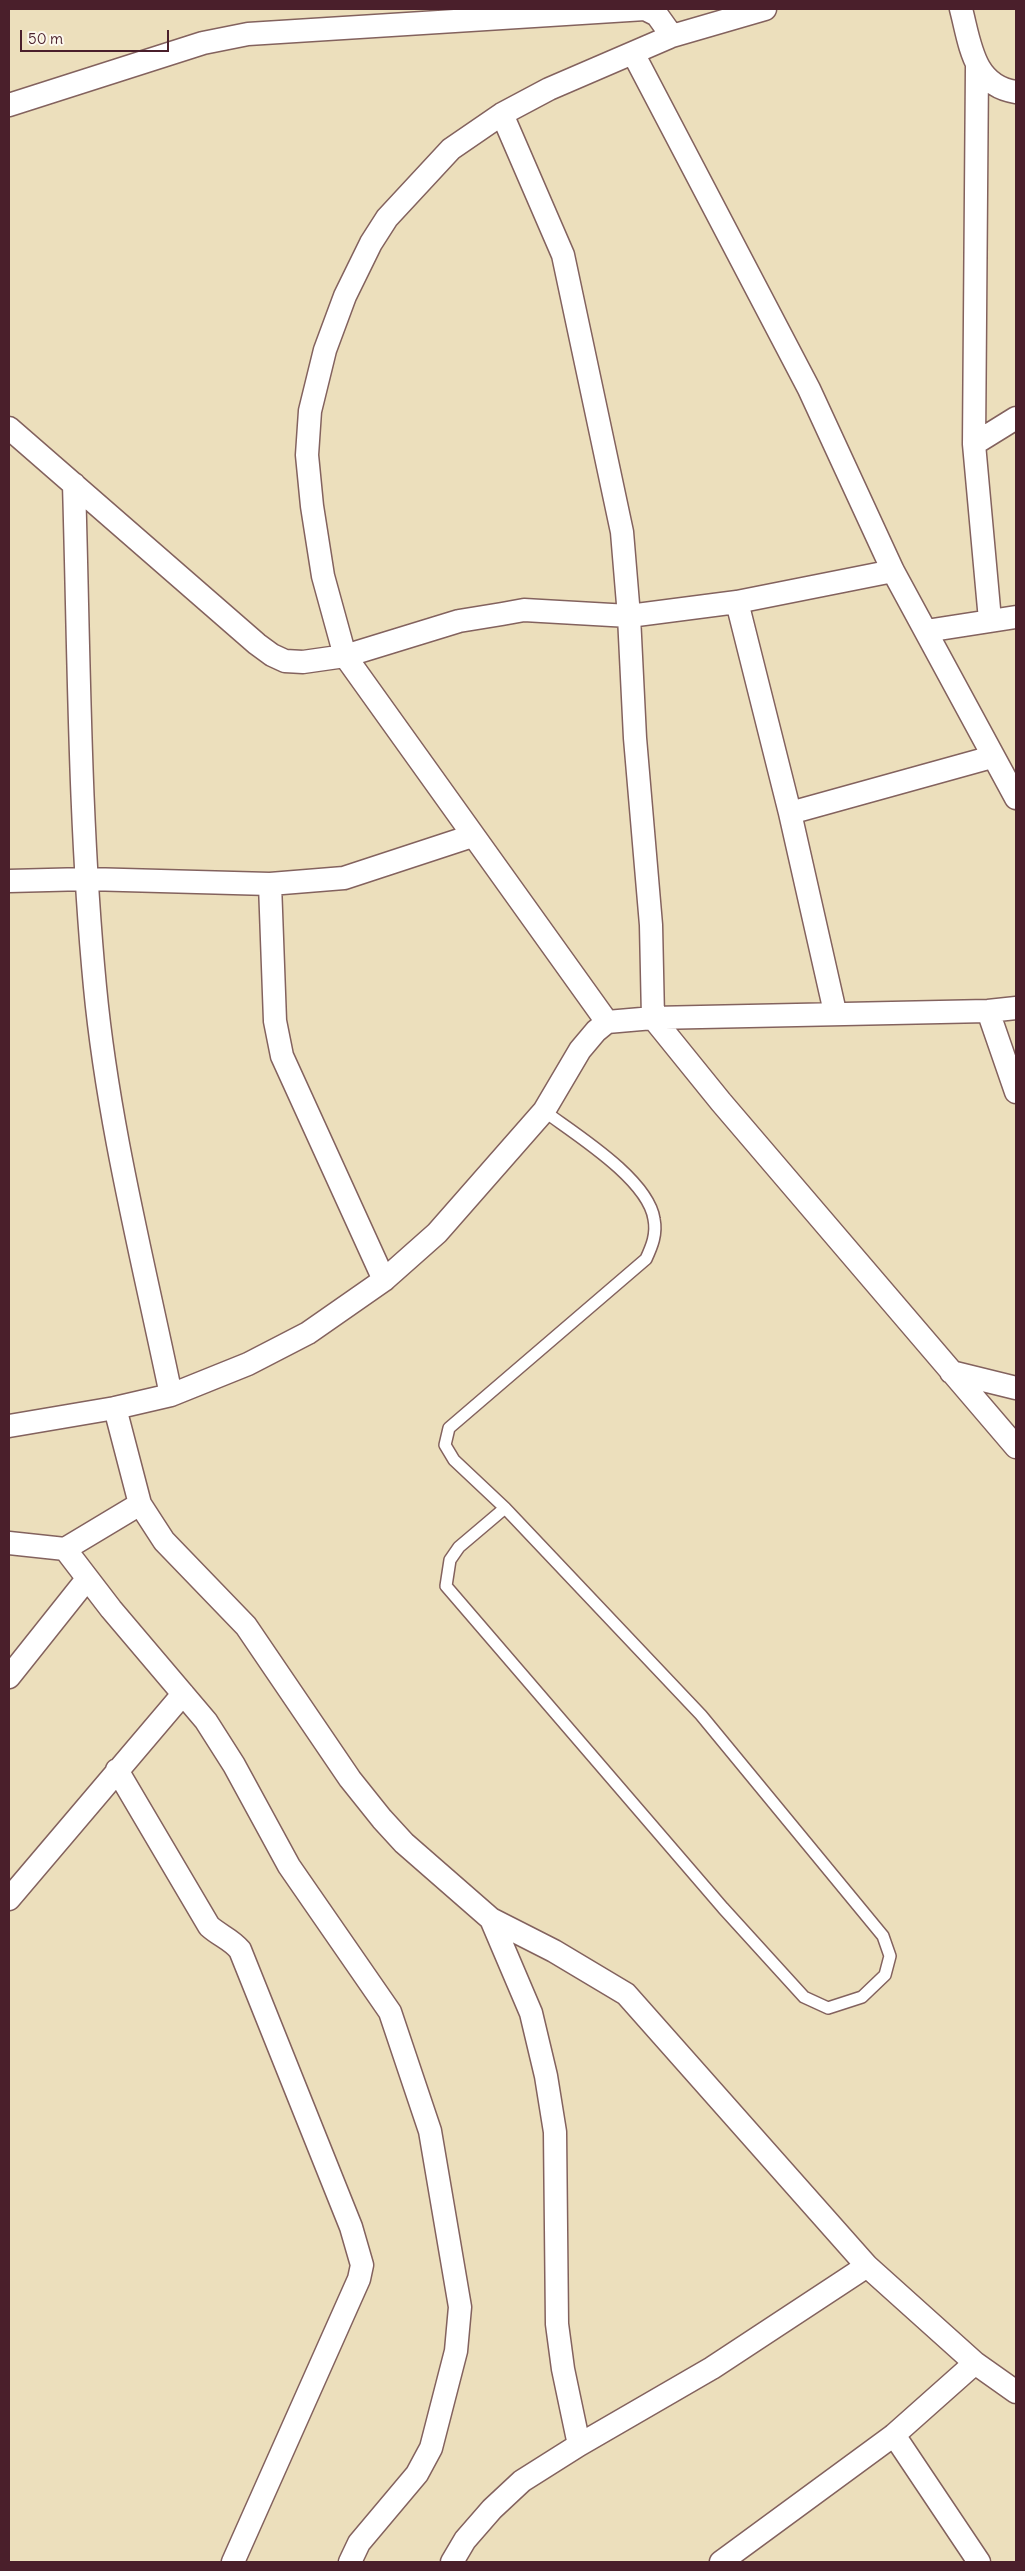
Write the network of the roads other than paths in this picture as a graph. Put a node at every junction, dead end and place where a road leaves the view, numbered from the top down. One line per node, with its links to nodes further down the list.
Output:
1 (765, 9): 3 (street)
2 (961, 9): 5 (street)
3 (672, 36): 4 (street); 7 (street)
4 (633, 53): 8 (street); 13 (street)
5 (977, 67): 6 (street); 11 (street)
6 (1016, 92)
7 (9, 105)
8 (502, 114): 15 (street); 19 (street)
9 (1016, 418): 11 (street)
10 (9, 428): 12 (street)
11 (974, 444): 17 (street)
12 (74, 484): 19 (street); 24 (street)
13 (894, 571): 14 (street); 18 (street)
14 (737, 602): 15 (street); 22 (street)
15 (629, 616): 19 (street); 30 (street)
16 (1016, 617): 17 (street)
17 (990, 620): 18 (street)
18 (926, 631): 20 (street)
19 (346, 656): 23 (street)
20 (992, 757): 21 (street); 22 (street)
21 (1016, 798)
22 (790, 813): 29 (street)
23 (472, 836): 26 (street); 31 (street)
24 (87, 879): 25 (street); 26 (street); 37 (street)
25 (9, 881)
26 (270, 884): 34 (street)
27 (1016, 1008): 28 (street)
28 (988, 1010): 29 (street); 32 (street)
29 (835, 1012): 30 (street)
30 (653, 1018): 31 (street); 35 (street)
31 (608, 1022): 33 (street)
32 (1016, 1092)
33 (544, 1111): 34 (street); 42 (lane)
34 (384, 1280): 37 (street)
35 (951, 1372): 36 (street); 40 (street)
36 (1016, 1388)
37 (171, 1395): 38 (street)
38 (115, 1408): 39 (street); 41 (street)
39 (9, 1426)
40 (1016, 1447)
41 (140, 1504): 44 (street); 50 (street)
42 (506, 1508): 42 (lane)
43 (9, 1543): 44 (street)
44 (65, 1549): 45 (street)
45 (87, 1578): 46 (street); 47 (street)
46 (9, 1677)
47 (183, 1694): 48 (street); 57 (street)
48 (117, 1770): 49 (street); 56 (street)
49 (9, 1899)
50 (491, 1919): 51 (street); 55 (street)
51 (867, 2266): 52 (street); 55 (street)
52 (975, 2363): 53 (street); 54 (street)
53 (1016, 2392)
54 (894, 2435): 59 (street); 60 (street)
55 (579, 2445): 58 (street)
56 (233, 2562)
57 (350, 2562)
58 (452, 2562)
59 (721, 2562)
60 (979, 2562)

